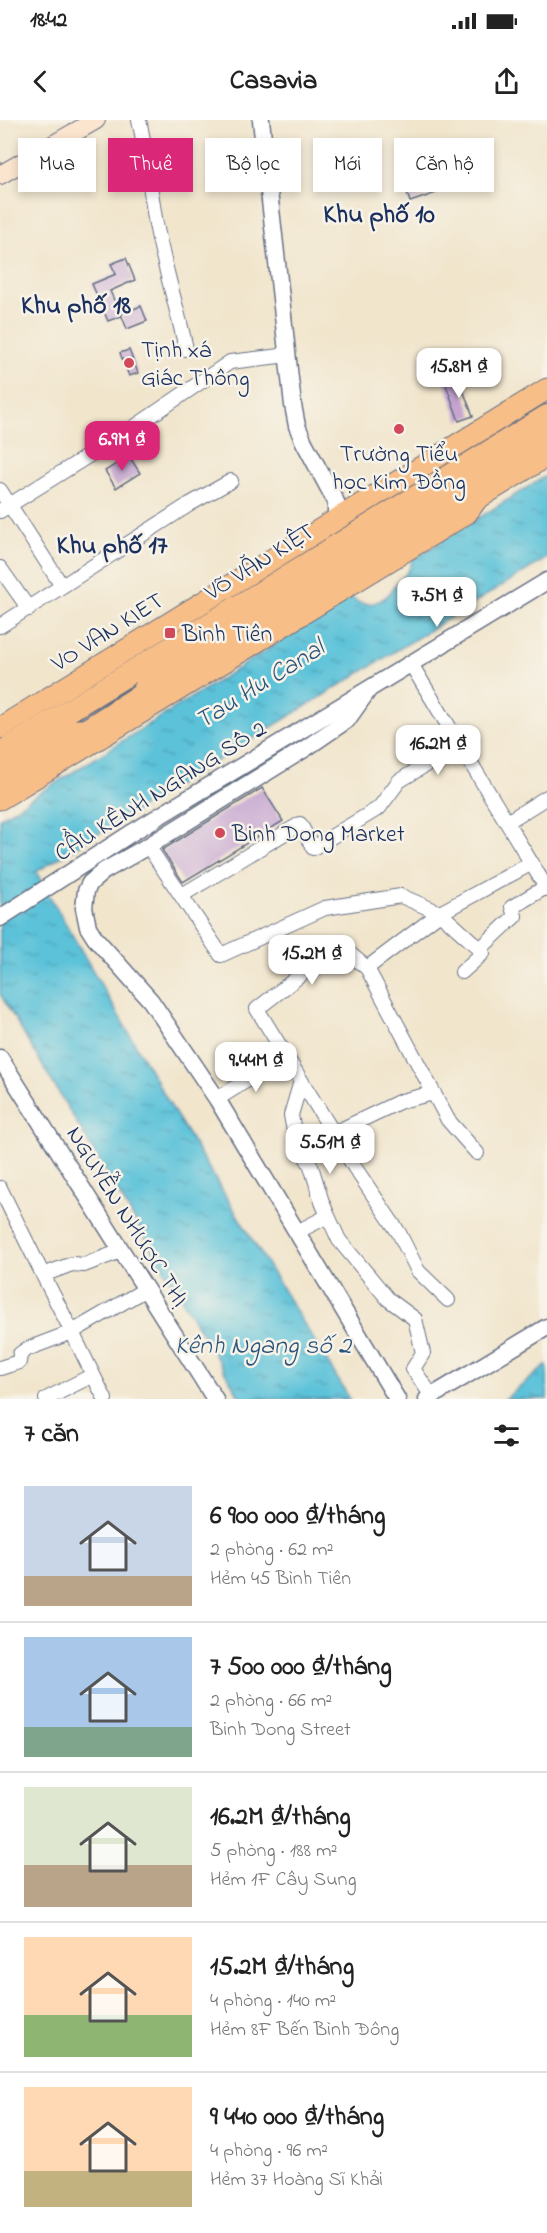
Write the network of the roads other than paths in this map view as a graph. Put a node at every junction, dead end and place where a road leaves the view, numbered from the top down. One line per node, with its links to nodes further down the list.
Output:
1 (79, 120): 5 (main road)
2 (96, 120): 6 (main road)
3 (139, 120): 7 (street)
4 (261, 120): 8 (street)
5 (0, 164)
6 (0, 175)
7 (186, 349)
8 (288, 356): 16 (street); 17 (street)
9 (547, 389): 17 (main road, VO VAN KIET)
10 (547, 416): 29 (highway, VÕ VĂN KIỆT)
11 (547, 439): 25 (highway, VÕ VĂN KIỆT)
12 (547, 456): 15 (main road, VÕ VĂN KIỆT)
13 (231, 480): 20 (street)
14 (0, 490): 16 (street)
15 (477, 499): 25 (main road, VÕ VĂN KIỆT); 33 (main road, VÕ VĂN KIỆT)
16 (5, 508): 20 (street)
17 (342, 510): 26 (main road, VO VAN KIET)
18 (0, 568): 21 (street)
19 (547, 581): 23 (street, CẦU KÊNH NGANG SỐ 2)
20 (62, 586): 21 (street)
21 (29, 609): 22 (street)
22 (0, 626)
23 (411, 664): 24 (street, CẦU KÊNH NGANG SỐ 2); 28 (street)
24 (369, 689): 35 (street); 40 (street, CẦU KÊNH NGANG SỐ 2)
25 (141, 695): 27 (highway, VÕ VĂN KIỆT)
26 (0, 728)
27 (86, 730): 30 (highway, VÕ VĂN KIỆT); 31 (main road, VÕ VĂN KIỆT)
28 (460, 744): 34 (street); 38 (street)
29 (0, 753)
30 (0, 778)
31 (0, 788)
32 (547, 797): 34 (street)
33 (0, 799)
34 (507, 822): 36 (street)
35 (148, 846): 38 (street); 48 (street)
36 (532, 863): 37 (street); 39 (street)
37 (547, 888): 41 (street)
38 (182, 896): 39 (street)
39 (440, 913): 41 (street); 42 (street)
40 (0, 918)
41 (480, 949): 43 (street)
42 (368, 968): 46 (street); 47 (street)
43 (462, 972)
44 (0, 1058): 55 (street, NGUYỄN NHƯỢC THỊ)
45 (245, 1069): 48 (street)
46 (301, 1080): 49 (street); 50 (street)
47 (434, 1093): 49 (street); 51 (street)
48 (217, 1099): 54 (street)
49 (334, 1133): 50 (street); 58 (street)
50 (303, 1152): 53 (street)
51 (477, 1153)
52 (0, 1188): 56 (street)
53 (328, 1216): 54 (street); 63 (street)
54 (297, 1232): 67 (street)
55 (121, 1251): 56 (street); 57 (street, NGUYỄN NHƯỢC THỊ)
56 (43, 1275): 60 (street)
57 (146, 1289): 60 (street); 66 (street, NGUYỄN NHƯỢC THỊ)
58 (448, 1300)
59 (547, 1327): 63 (street)
60 (72, 1332): 61 (street); 62 (street)
61 (0, 1368)
62 (93, 1375): 64 (street); 65 (street)
63 (429, 1397)
64 (46, 1399)
65 (105, 1399)
66 (215, 1399)
67 (397, 1399)

